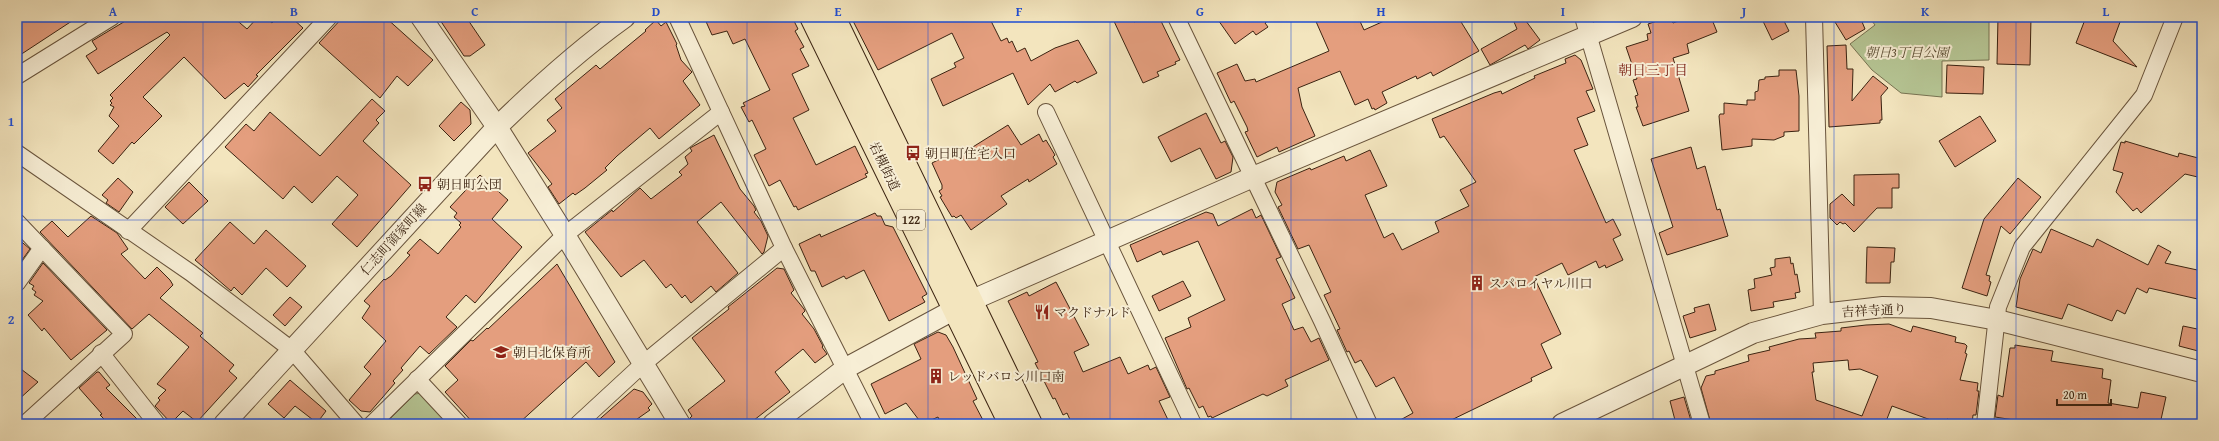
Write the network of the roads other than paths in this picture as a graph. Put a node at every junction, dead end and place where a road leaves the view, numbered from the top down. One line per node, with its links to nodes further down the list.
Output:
1 (112, 17): 13 (street)
2 (329, 17): 20 (street)
3 (421, 17): 16 (street)
4 (625, 17): 16 (street, 仁志町領家町線)
5 (677, 17): 14 (street)
6 (811, 17): 26 (highway, 岩槻街道 / 122)
7 (834, 17): 26 (highway, 岩槻街道 / 122)
8 (1176, 17): 18 (street)
9 (1632, 17): 12 (street)
10 (1814, 17): 27 (street)
11 (2175, 17): 28 (street)
12 (1586, 26): 18 (street); 32 (street)
13 (17, 76)
14 (721, 112): 21 (street); 24 (street)
15 (1046, 112): 22 (street)
16 (496, 127): 21 (street); 29 (street, 仁志町領家町線)
17 (17, 153): 20 (street)
18 (1253, 177): 22 (street); 49 (street)
19 (17, 222): 23 (street)
20 (128, 231): 29 (street)
21 (565, 235): 31 (street); 35 (street)
22 (1106, 241): 26 (street); 48 (street)
23 (42, 248): 25 (street); 30 (street)
24 (784, 248): 31 (street); 33 (street)
25 (17, 283)
26 (962, 305): 33 (street); 46 (highway, 岩槻街道 / 122); 47 (highway, 岩槻街道 / 122)
27 (1822, 314): 28 (street, 吉祥寺通り); 32 (street, 吉祥寺通り)
28 (1997, 320): 34 (street, 吉祥寺通り); 52 (street)
29 (292, 350): 38 (street, 仁志町領家町線); 39 (street)
30 (101, 353): 36 (street); 37 (street)
31 (643, 364): 42 (street); 43 (street)
32 (1687, 365): 50 (street, 吉祥寺通り); 51 (street)
33 (846, 368): 44 (street); 45 (street)
34 (2202, 372)
35 (417, 380): 40 (street); 41 (street)
36 (25, 424)
37 (157, 424)
38 (224, 424)
39 (356, 424)
40 (372, 424)
41 (459, 424)
42 (578, 424)
43 (680, 424)
44 (773, 424)
45 (873, 424)
46 (1010, 424)
47 (1031, 424)
48 (1193, 424)
49 (1369, 424)
50 (1562, 424)
51 (1702, 424)
52 (1986, 424)

